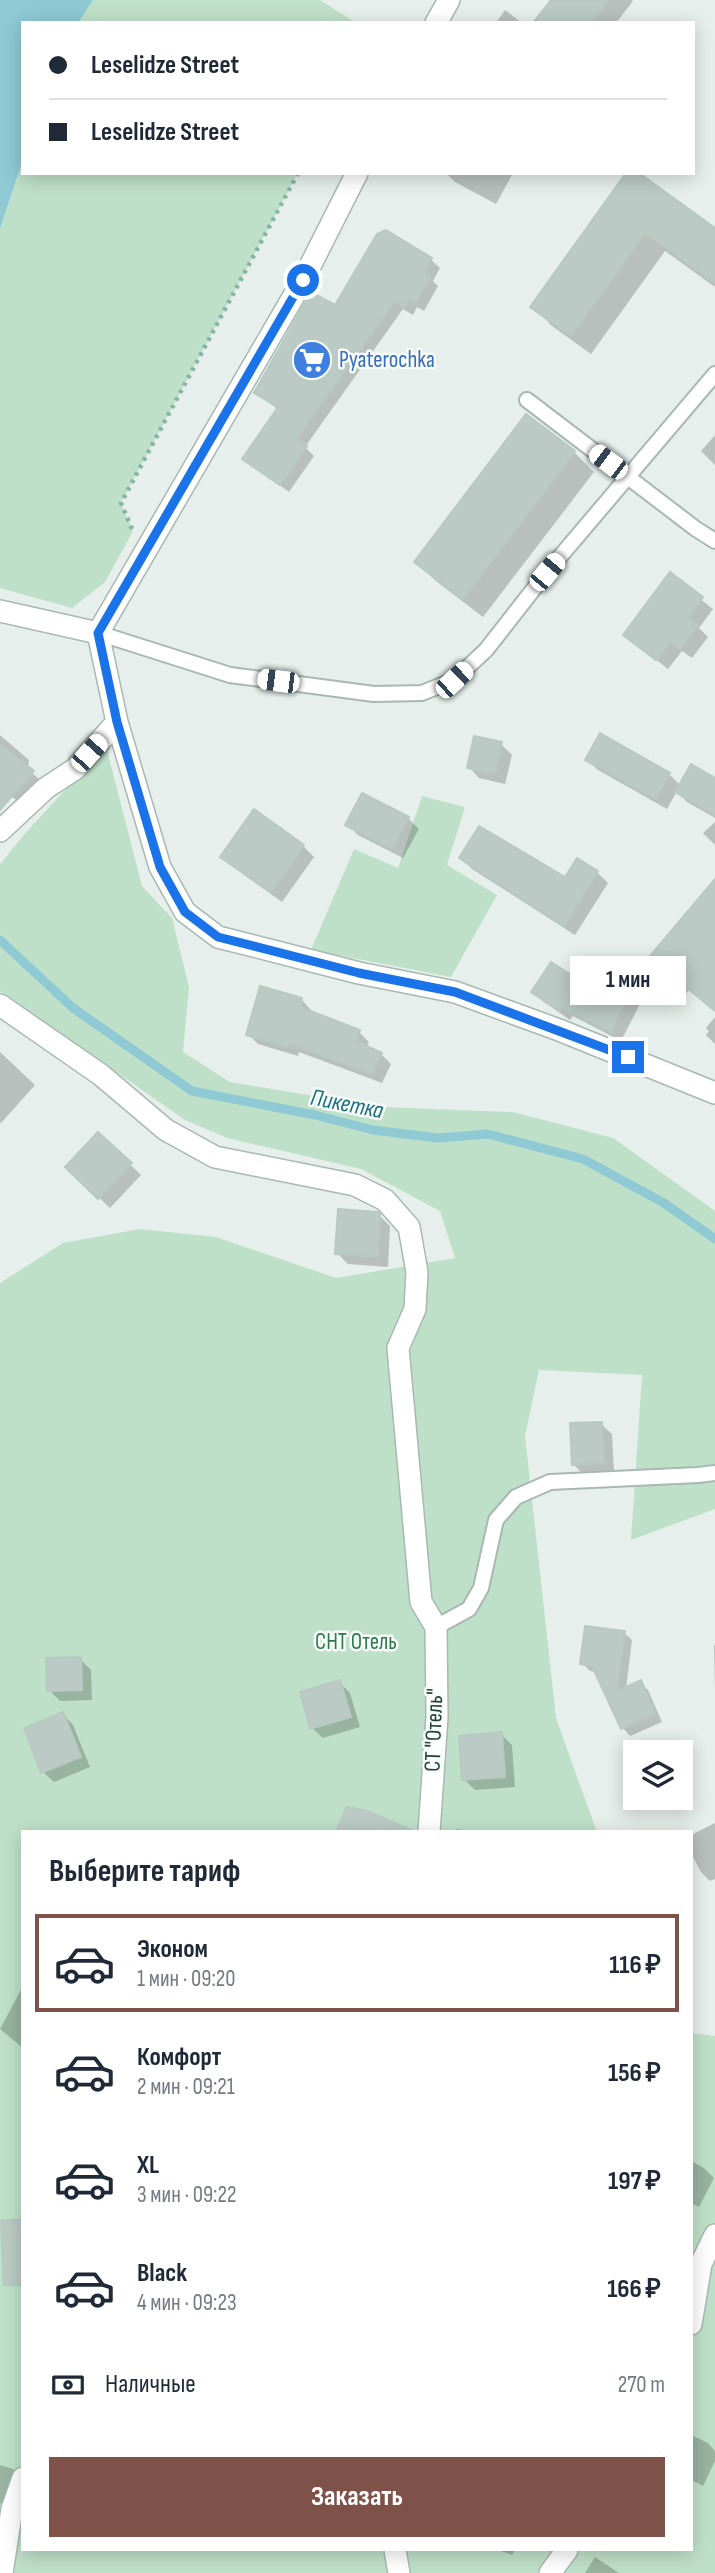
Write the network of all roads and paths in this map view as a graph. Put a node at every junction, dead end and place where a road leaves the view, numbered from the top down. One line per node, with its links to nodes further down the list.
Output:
1 (449, 0): 2 (street)
2 (437, 21)
3 (297, 175): 8 (path)
4 (356, 175): 11 (street)
5 (715, 374): 7 (lane)
6 (527, 400): 7 (lane)
7 (629, 477): 9 (lane); 11 (lane)
8 (133, 531)
9 (715, 541)
10 (0, 611): 11 (street)
11 (98, 633): 12 (street)
12 (117, 722): 13 (street); 15 (street)
13 (0, 831)
14 (0, 1005): 17 (street)
15 (715, 1093)
16 (715, 1473): 17 (lane)
17 (436, 1628): 18 (street, СТ "Отель")
18 (429, 1830)
19 (715, 2235): 20 (street)
20 (693, 2312)
21 (21, 2484): 24 (street)
22 (396, 2551): 25 (street)
23 (566, 2551): 26 (street)
24 (2, 2573)
25 (399, 2573)
26 (550, 2573)

